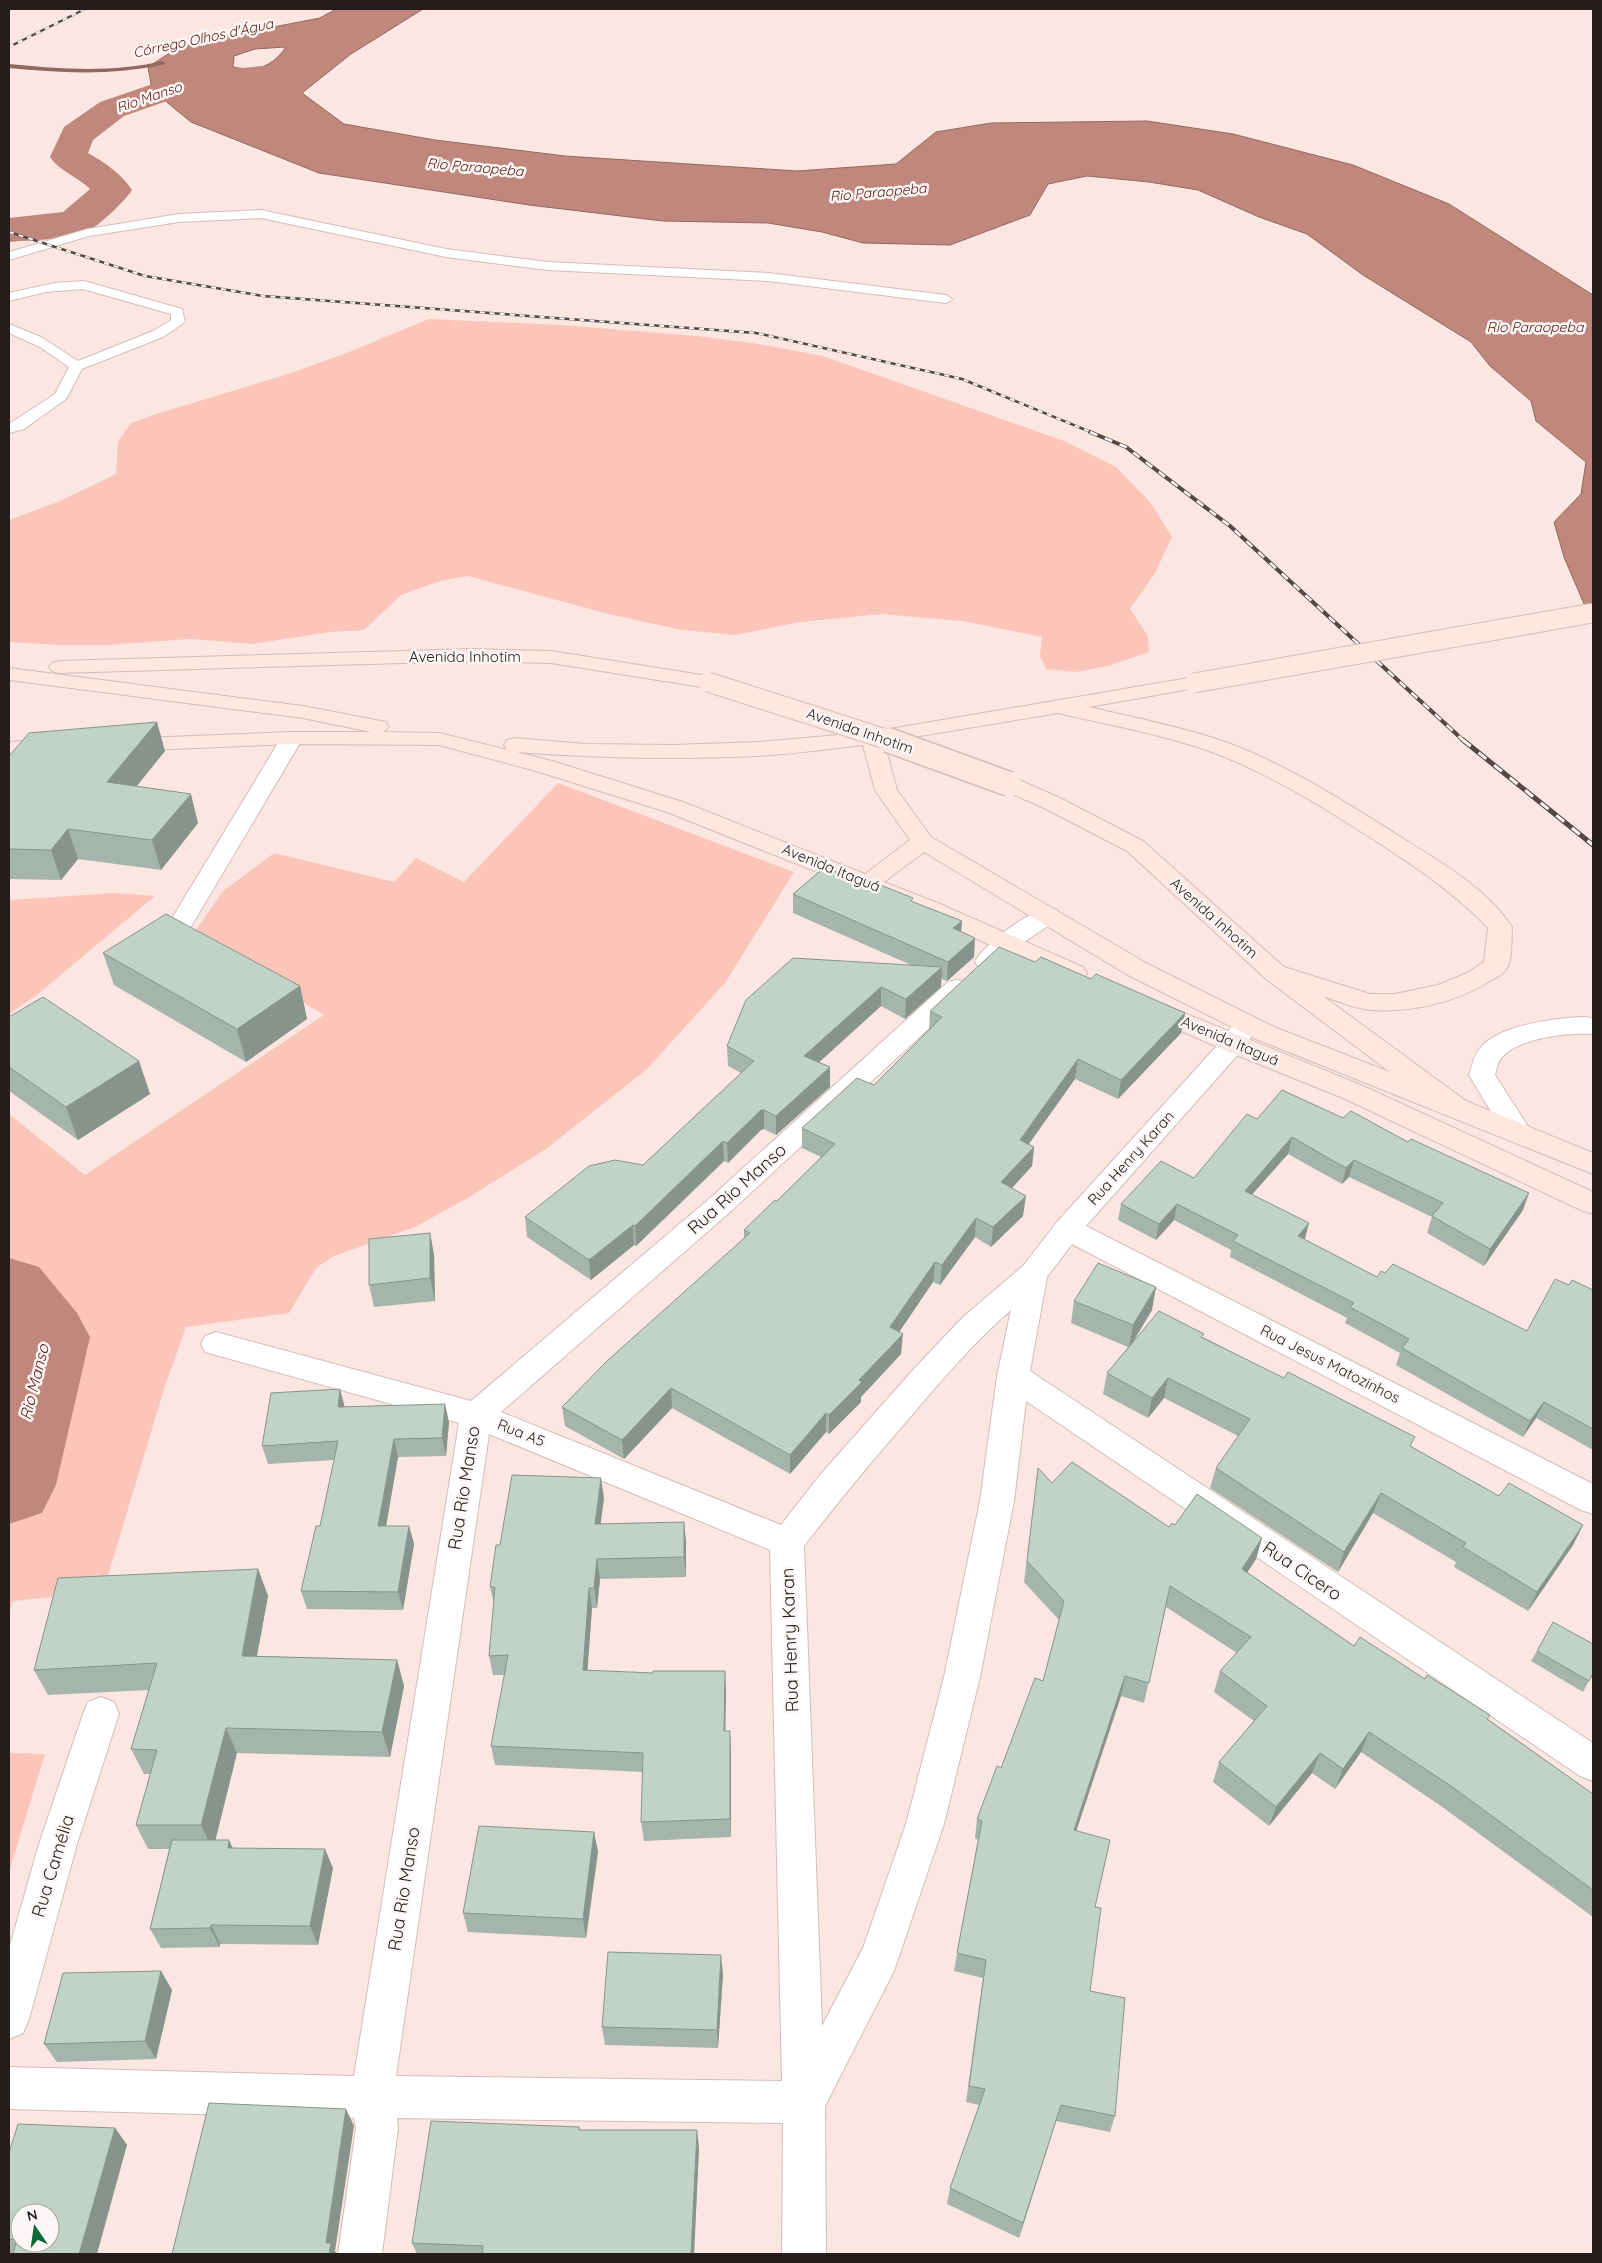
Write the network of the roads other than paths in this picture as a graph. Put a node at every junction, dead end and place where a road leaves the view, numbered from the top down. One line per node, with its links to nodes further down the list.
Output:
1 (9, 256): 3 (lane)
2 (9, 297): 5 (lane)
3 (946, 299)
4 (9, 328): 5 (lane)
5 (76, 366): 6 (lane)
6 (9, 429)
7 (1593, 613): 10 (main road, bridge)
8 (9, 668): 22 (main road, Avenida Inhotim, bridge)
9 (9, 674): 13 (main road)
10 (1054, 706): 12 (main road); 22 (main road)
11 (292, 738): 13 (main road); 14 (main road); 20 (street)
12 (872, 738): 13 (main road); 17 (main road)
13 (438, 740): 18 (main road, Avenida Itaguá)
14 (103, 744)
15 (75, 746): 16 (main road)
16 (9, 748)
17 (923, 842): 18 (main road); 19 (main road)
18 (868, 883): 21 (main road, Avenida Itaguá)
19 (1048, 915): 21 (street, Rua Rio Manso); 26 (main road)
20 (177, 930)
21 (1006, 943): 23 (main road, Avenida Itaguá); 35 (street, Rua Rio Manso)
22 (1275, 972): 27 (main road, Avenida Inhotim)
23 (1097, 983)
24 (1133, 1000): 26 (main road, Avenida Itaguá)
25 (1593, 1026): 28 (street)
26 (1240, 1034): 27 (main road); 30 (main road, Avenida Itaguá); 31 (street, Rua Henry Karan)
27 (1456, 1108): 28 (main road, Avenida Inhotim)
28 (1518, 1133): 29 (main road, Avenida Inhotim)
29 (1593, 1164)
30 (1593, 1204)
31 (1068, 1229): 32 (street, Rua Henry Karan); 36 (street, Rua Jesus Matozinhos)
32 (1033, 1274): 34 (street, Rua Henry Karan); 37 (street, Rua Henry Karan)
33 (216, 1344): 35 (street, Rua A5)
34 (1013, 1376): 39 (street, Rua Cicero); 43 (street, Rua Henry Karan)
35 (476, 1415): 37 (street, Rua A5); 42 (street, Rua Rio Manso)
36 (1593, 1500)
37 (787, 1542): 43 (street, Rua Henry Karan)
38 (101, 1714): 40 (street, Rua Camélia)
39 (1593, 1764)
40 (9, 2019)
41 (9, 2088): 42 (street)
42 (372, 2098): 43 (street); 44 (street, Rua Rio Manso)
43 (804, 2102): 45 (street, Rua Henry Karan)
44 (360, 2254)
45 (804, 2254)

